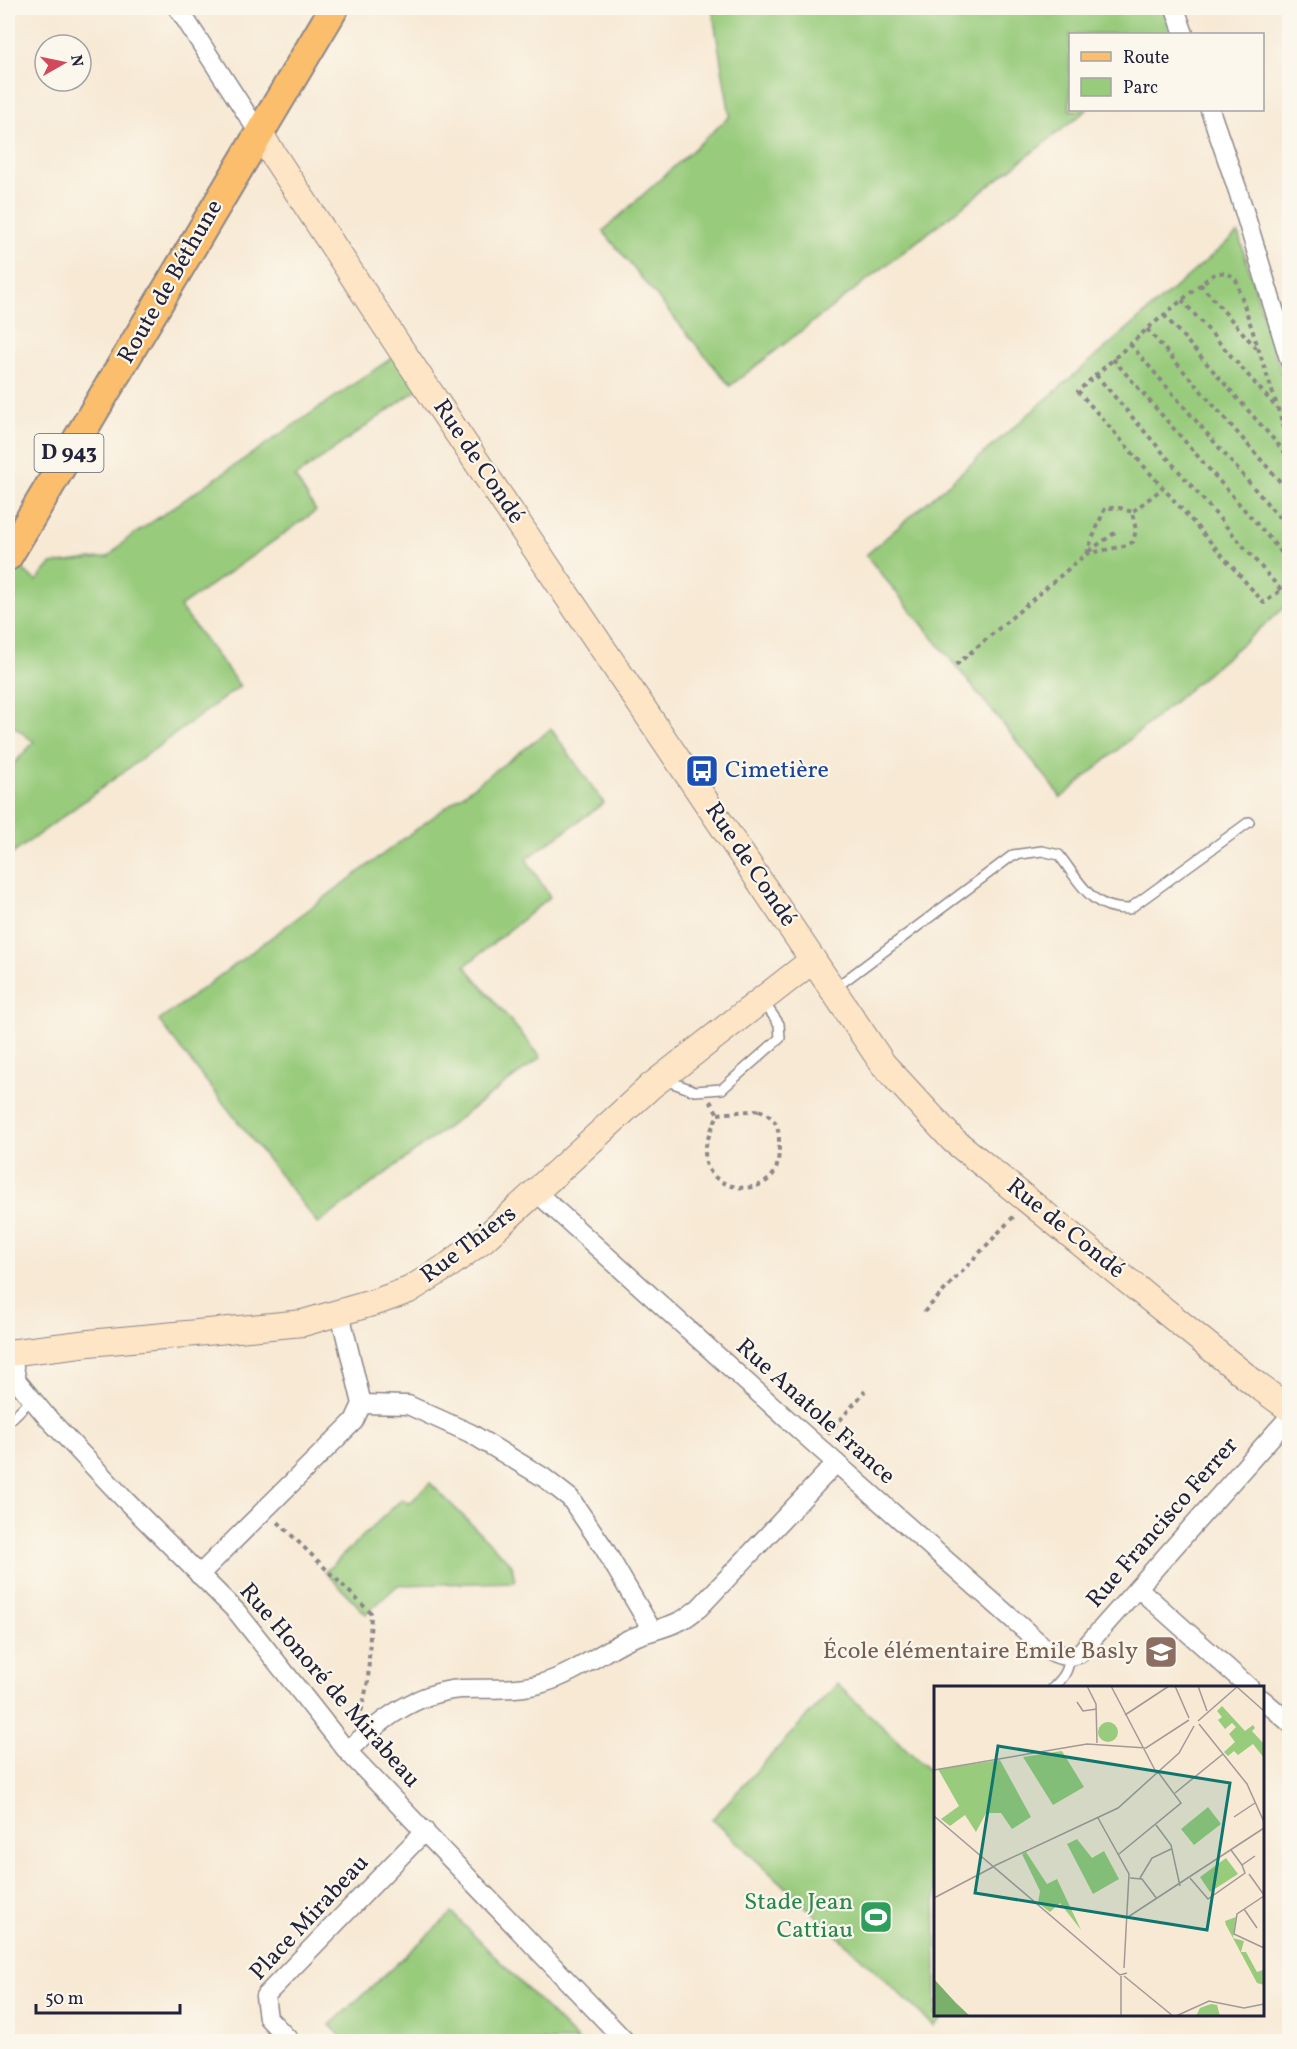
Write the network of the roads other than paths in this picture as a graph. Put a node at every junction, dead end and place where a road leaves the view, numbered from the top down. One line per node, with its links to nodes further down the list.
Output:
1 (178, 8): 6 (street)
2 (334, 8): 6 (main road, Route de Béthune / D 943)
3 (1175, 8): 4 (street)
4 (1184, 33)
5 (1210, 111): 7 (street)
6 (259, 133): 8 (main road, Route de Béthune / D 943); 10 (main road, Rue de Condé)
7 (1290, 362)
8 (8, 556)
9 (1249, 822): 11 (lane)
10 (813, 960): 11 (main road, Rue de Condé); 12 (main road, Rue Thiers)
11 (833, 989): 19 (main road, Rue de Condé)
12 (763, 1000): 13 (main road, Rue Thiers); 13 (lane)
13 (660, 1078): 14 (main road, Rue Thiers)
14 (536, 1192): 15 (main road, Rue Thiers); 21 (street, Rue Anatole France)
15 (340, 1313): 16 (main road, Rue Thiers); 18 (street)
16 (9, 1353): 17 (street, Rue Honoré de Mirabeau)
17 (32, 1399): 20 (lane); 22 (street, Rue Honoré de Mirabeau)
18 (362, 1404): 22 (street); 24 (street)
19 (1288, 1407): 23 (street, Rue Francisco Ferrer)
20 (8, 1422)
21 (836, 1463): 24 (street); 25 (street, Rue Anatole France)
22 (198, 1575): 30 (street, Rue Honoré de Mirabeau)
23 (1138, 1588): 25 (street, Rue Francisco Ferrer); 27 (street)
24 (652, 1630): 30 (street)
25 (1069, 1657): 26 (lane)
26 (1055, 1686)
27 (1248, 1686)
28 (1264, 1700): 29 (street)
29 (1290, 1723)
30 (347, 1751): 31 (street, Rue Honoré de Mirabeau)
31 (424, 1831): 32 (street, Place Mirabeau); 33 (street, Rue Honoré de Mirabeau)
32 (291, 2042)
33 (626, 2042)

